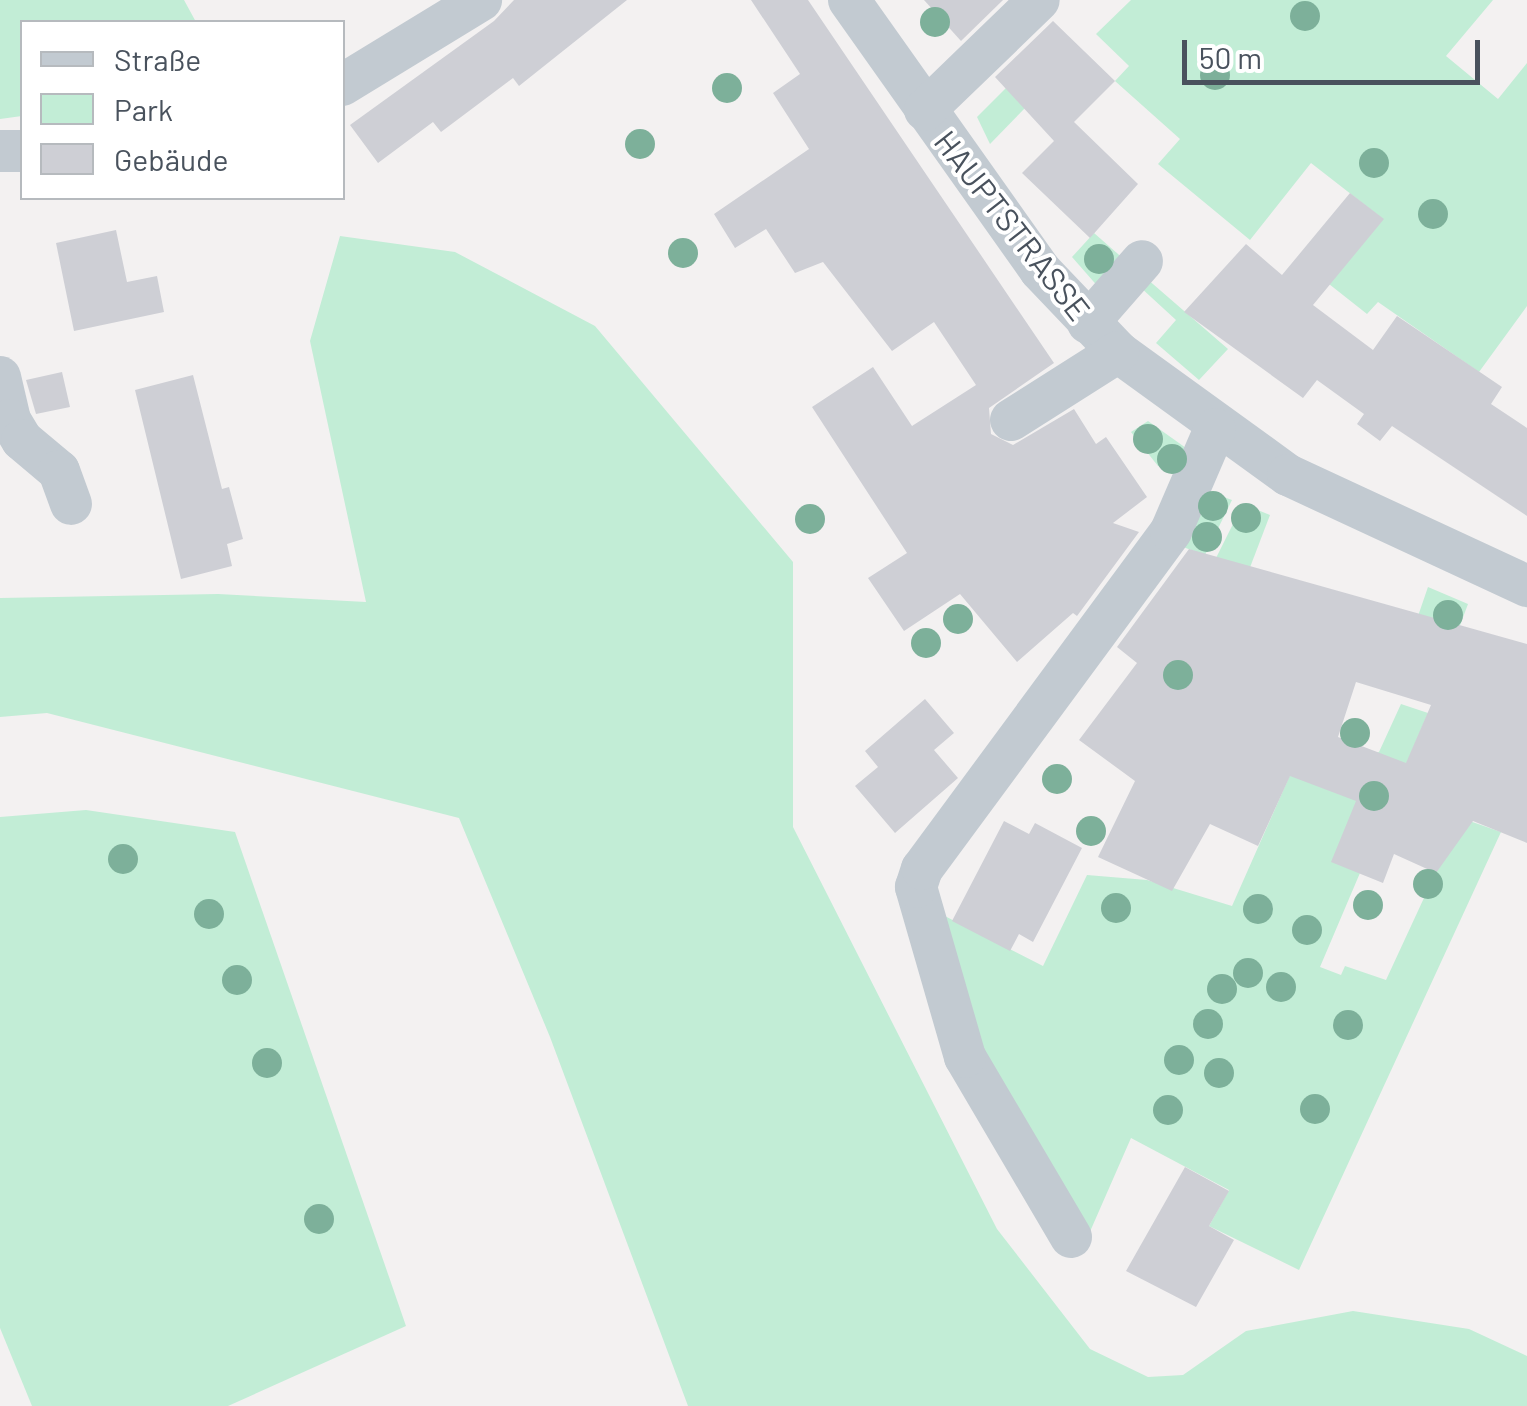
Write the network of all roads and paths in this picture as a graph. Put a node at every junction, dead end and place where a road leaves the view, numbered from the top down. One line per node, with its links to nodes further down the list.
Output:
1 (481, 0): 4 (street)
2 (848, 0): 5 (street, HAUPTSTRASSE)
3 (1039, 0): 5 (street)
4 (345, 84)
5 (925, 110): 7 (street, HAUPTSTRASSE)
6 (1142, 260): 7 (street)
7 (1103, 337): 9 (street); 10 (street, HAUPTSTRASSE)
8 (0, 376): 11 (street)
9 (1011, 420)
10 (1216, 429): 12 (street, HAUPTSTRASSE); 13 (street)
11 (71, 504)
12 (1527, 586)
13 (1071, 1237)

